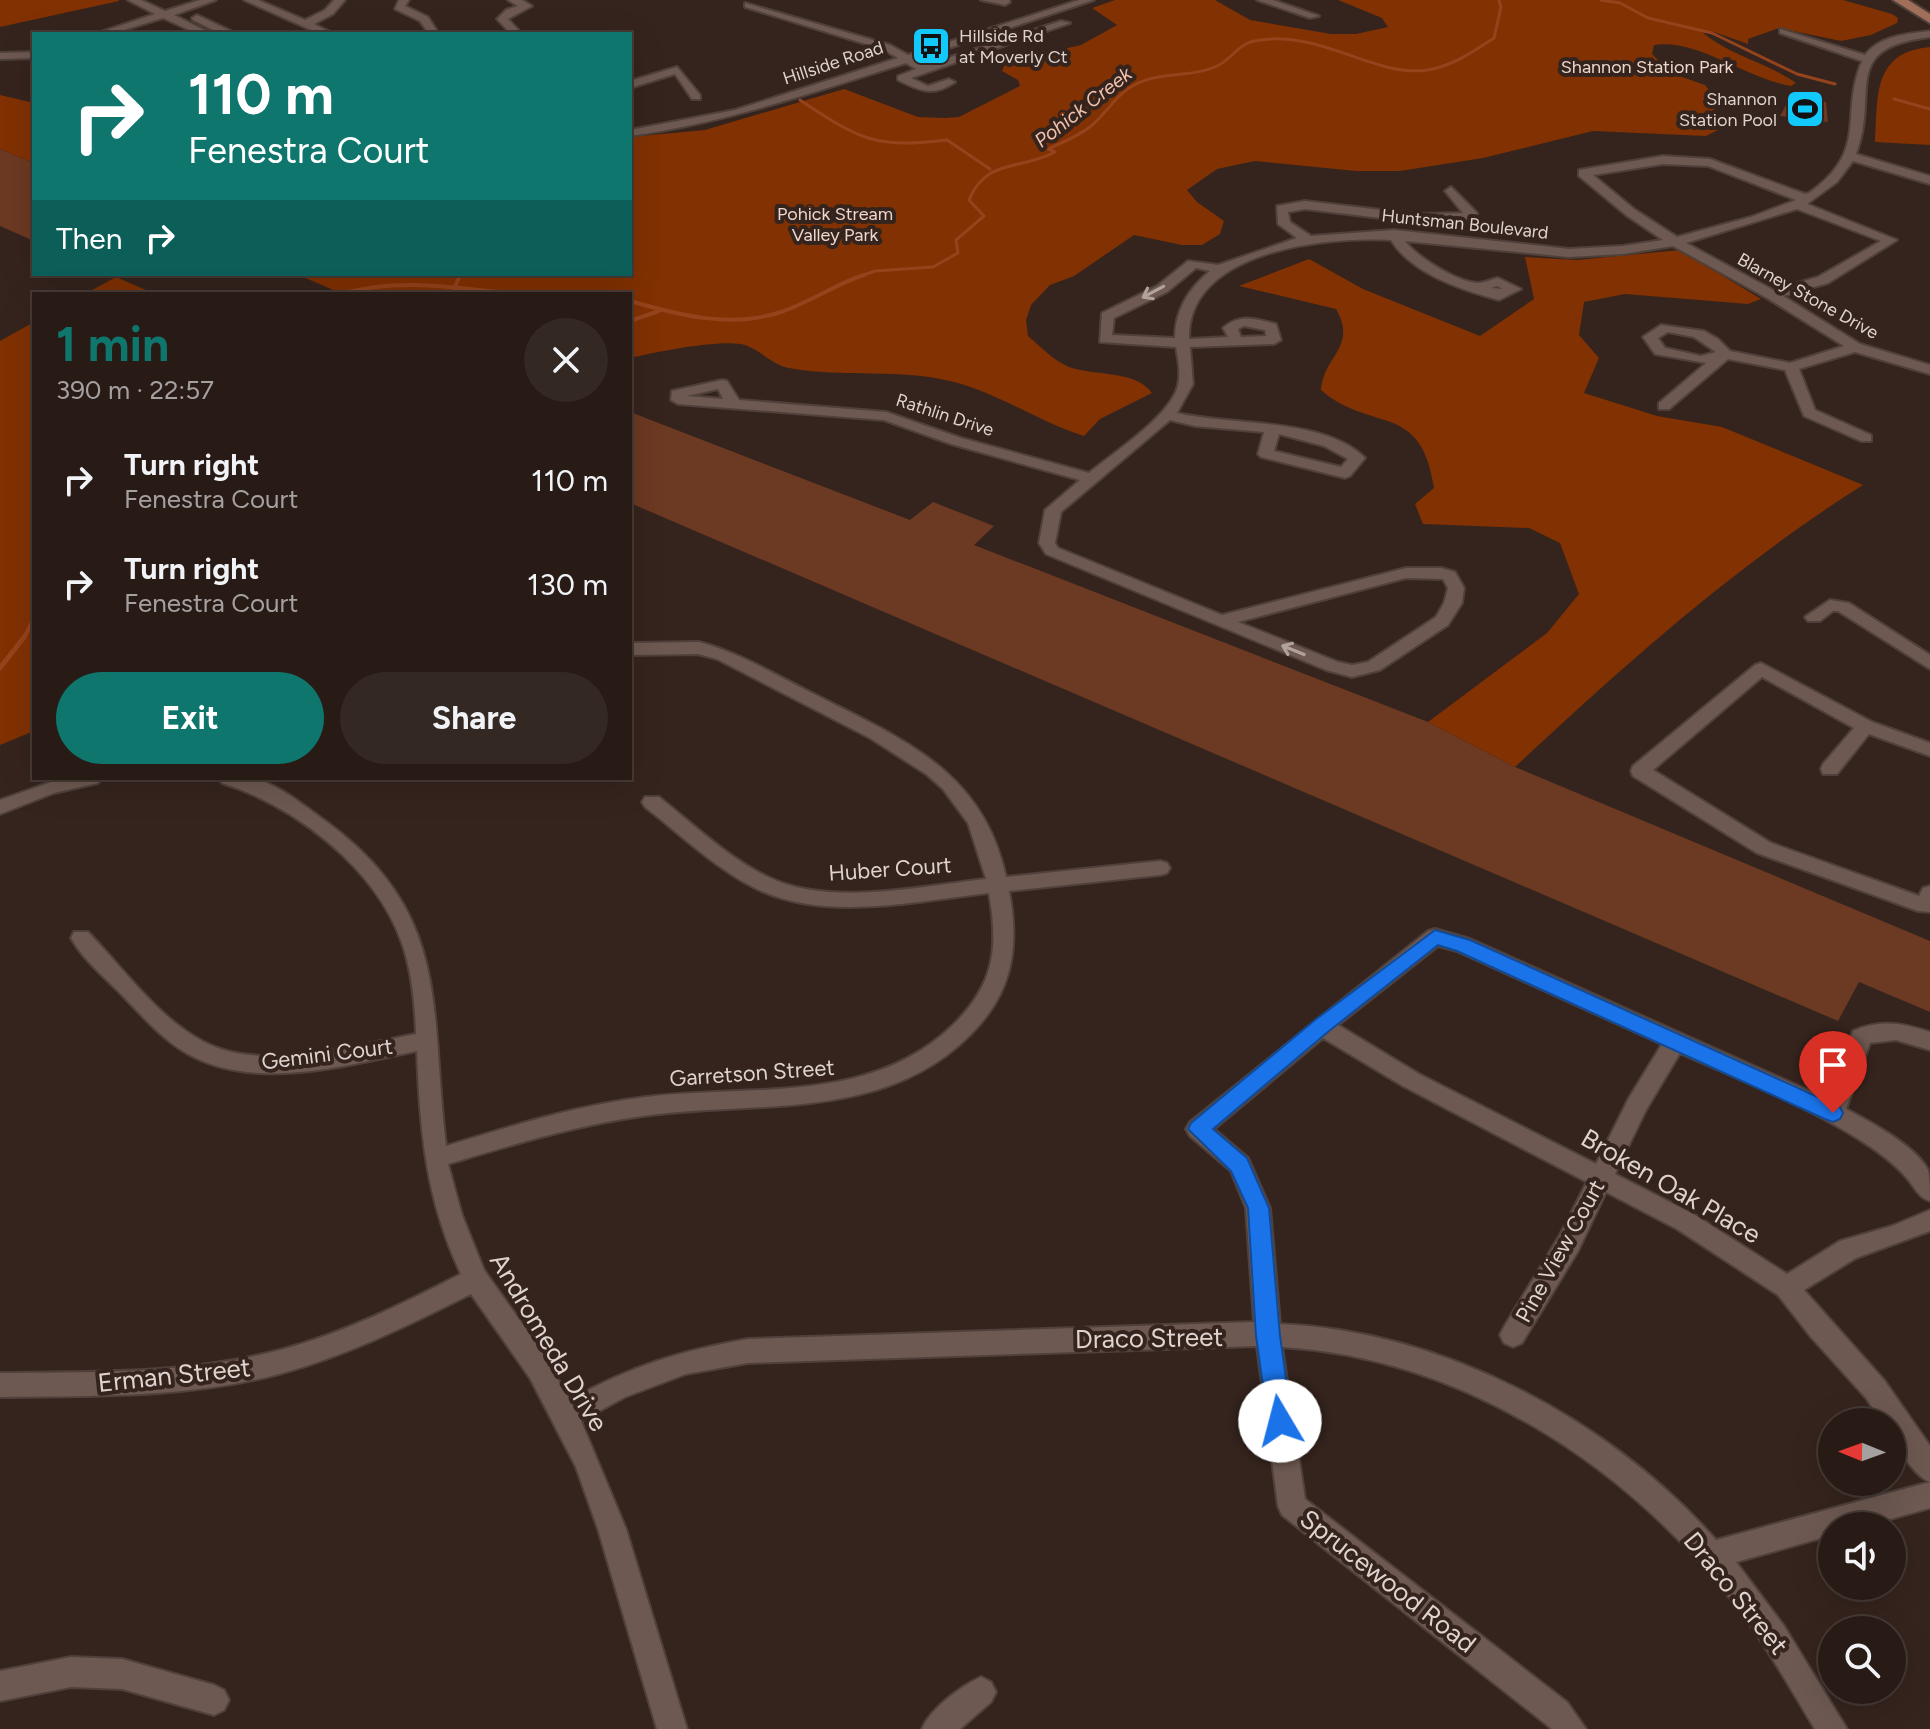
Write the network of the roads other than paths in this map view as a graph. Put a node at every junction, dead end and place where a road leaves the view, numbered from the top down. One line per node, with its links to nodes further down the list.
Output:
1 (133, 0): 17 (street)
2 (158, 0): 16 (street)
3 (211, 0): 16 (street)
4 (249, 0): 21 (street)
5 (340, 0): 21 (street)
6 (404, 0): 27 (street)
7 (513, 0): 28 (street)
8 (986, 0): 13 (street)
9 (1089, 0): 33 (street, Hillside Road)
10 (1262, 0): 18 (street)
11 (1899, 0): 19 (main road)
12 (1916, 0): 15 (main road)
13 (1005, 2)
14 (749, 5): 33 (street)
15 (1930, 8)
16 (179, 10): 17 (street); 25 (street)
17 (163, 15): 23 (street); 24 (street)
18 (1314, 16)
19 (1930, 19)
20 (1065, 23): 35 (street)
21 (305, 24): 26 (street)
22 (1784, 31): 34 (street)
23 (107, 32)
24 (202, 32)
25 (225, 32)
26 (324, 32)
27 (433, 32)
28 (515, 32)
29 (1930, 34): 34 (street)
30 (1930, 40): 34 (street)
31 (32, 55): 32 (street)
32 (0, 56)
33 (907, 58): 35 (street); 39 (street, Hillside Road)
34 (1870, 60): 40 (street)
35 (925, 69): 36 (street)
36 (949, 82)
37 (632, 84): 38 (street)
38 (696, 97)
39 (632, 133)
40 (1850, 156): 41 (street); 43 (street, Huntsman Boulevard)
41 (1930, 180)
42 (1451, 191): 44 (street)
43 (1802, 202): 47 (street, Huntsman Boulevard); 47 (street, Blarney Stone Drive); 51 (street)
44 (1481, 223): 46 (street); 48 (street)
45 (1394, 234): 46 (street, Huntsman Boulevard); 48 (street, Huntsman Boulevard); 50 (street)
46 (1308, 240): 49 (street, Huntsman Boulevard)
47 (1674, 241): 48 (street, Huntsman Boulevard); 51 (street, Blarney Stone Drive)
48 (1488, 246)
49 (1221, 270): 53 (street, Huntsman Boulevard); 53 (street, one-way to 53)
50 (1479, 287)
51 (1772, 295): 54 (street, Blarney Stone Drive)
52 (1236, 340): 53 (street)
53 (1182, 343): 59 (street, Huntsman Boulevard)
54 (1855, 347): 55 (street); 56 (street, Blarney Stone Drive)
55 (1791, 367): 58 (street); 61 (street)
56 (1930, 370)
57 (734, 405): 62 (street, Rathlin Drive)
58 (1664, 406)
59 (1167, 415): 60 (street); 62 (street, Huntsman Boulevard)
60 (1273, 428): 60 (street)
61 (1866, 438)
62 (1093, 479): 64 (street, Huntsman Boulevard)
63 (1814, 617): 66 (street)
64 (1221, 621): 64 (street, one-way to 64)
65 (632, 649): 75 (street, Garretson Street)
66 (1930, 663)
67 (1865, 726): 68 (street); 69 (street); 76 (street)
68 (1930, 750)
69 (1830, 769)
70 (83, 780): 73 (street)
71 (236, 780): 79 (street, Andromeda Drive)
72 (652, 802): 75 (street, Huber Court)
73 (0, 807)
74 (1160, 868): 75 (street, Huber Court)
75 (997, 885): 83 (street, Garretson Street)
76 (1930, 893)
77 (81, 938): 79 (street, Gemini Court)
78 (1322, 1026): 80 (street); 84 (street, Broken Oak Place); 90 (street, Sprucewood Road)
79 (426, 1041): 83 (street, Andromeda Drive)
80 (1676, 1041): 82 (street); 84 (street, Pine View Court)
81 (1930, 1041): 82 (street)
82 (1833, 1113): 85 (street)
83 (434, 1159): 87 (street, Andromeda Drive)
84 (1602, 1177): 88 (street, Broken Oak Place); 89 (street, Pine View Court)
85 (1930, 1191)
86 (1930, 1220): 88 (street)
87 (475, 1279): 91 (street, Erman Street); 92 (street, Andromeda Drive)
88 (1787, 1287): 93 (street, Broken Oak Place)
89 (1513, 1335)
90 (1268, 1336): 92 (street, Draco Street); 95 (street, Draco Street); 101 (street, Sprucewood Road)
91 (0, 1385)
92 (564, 1417): 99 (street, Andromeda Drive)
93 (1930, 1469)
94 (1930, 1495): 95 (street)
95 (1711, 1555): 102 (street, Draco Street)
96 (0, 1686): 98 (street)
97 (981, 1692): 100 (street)
98 (214, 1700)
99 (672, 1729)
100 (937, 1729)
101 (1571, 1729)
102 (1832, 1729)

